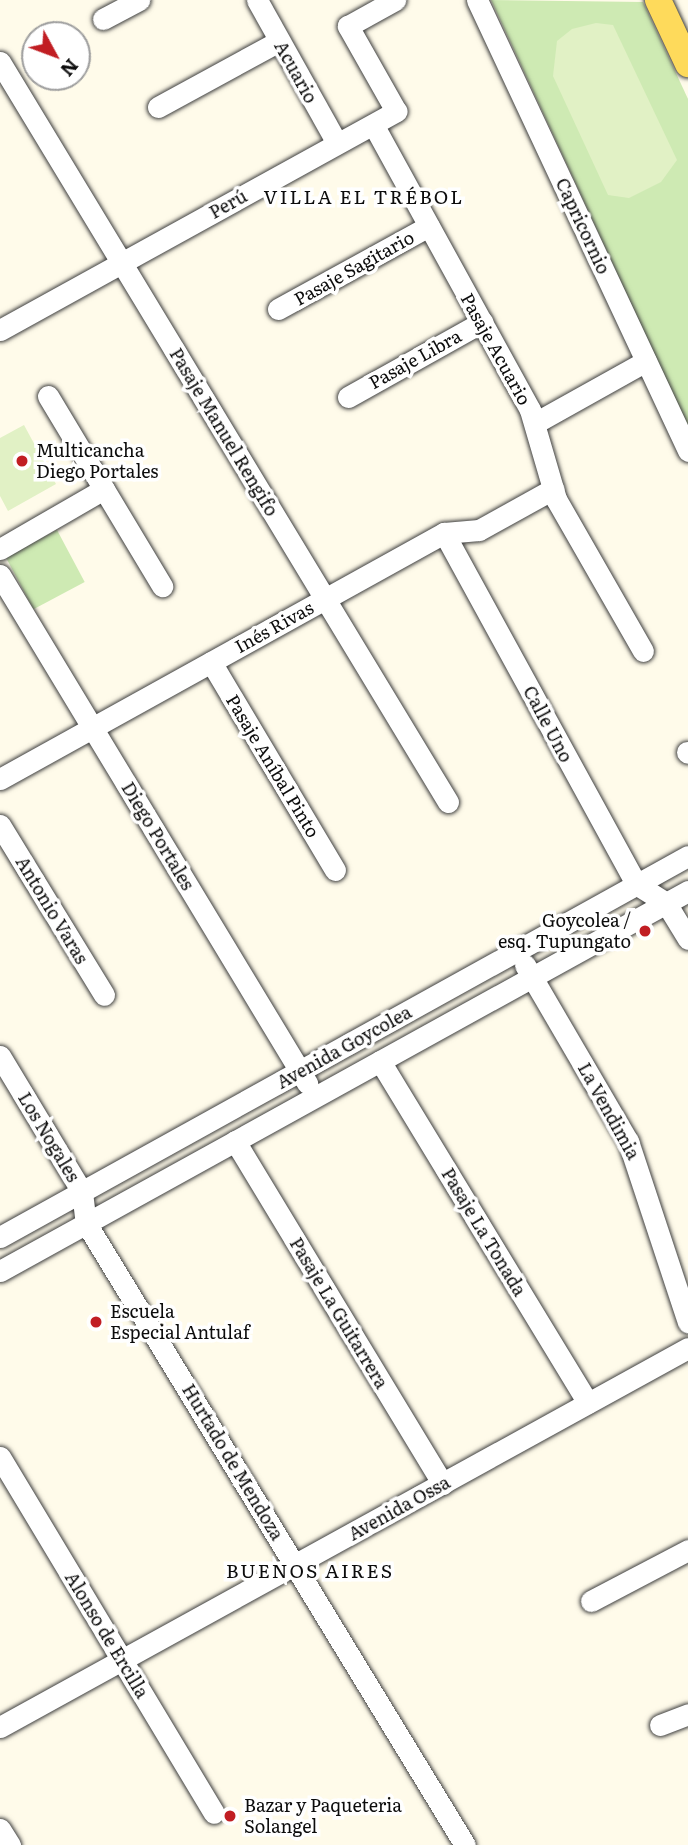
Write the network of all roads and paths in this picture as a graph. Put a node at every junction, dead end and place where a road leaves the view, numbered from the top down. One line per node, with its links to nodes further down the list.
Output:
1 (139, 0): 6 (street)
2 (257, 0): 7 (street, Acuario)
3 (395, 0): 11 (street, Perú)
4 (477, 0): 18 (street, Capricornio)
5 (658, 0): 9 (main road)
6 (103, 19)
7 (279, 41): 10 (street); 12 (street, Acuario)
8 (0, 62): 14 (street, Pasaje Manuel Rengifo)
9 (688, 64)
10 (158, 107)
11 (374, 126): 12 (street, Perú); 13 (street, Pasaje Acuario)
12 (337, 144): 14 (street, Perú)
13 (429, 226): 15 (street, Pasaje Sagitario); 16 (street, Pasaje Acuario)
14 (121, 263): 17 (street, Perú); 29 (street, Pasaje Manuel Rengifo)
15 (278, 309)
16 (482, 323): 20 (street, Pasaje Libra); 21 (street, Pasaje Acuario)
17 (2, 325)
18 (646, 361): 21 (street); 22 (street, Capricornio)
19 (48, 396): 23 (street)
20 (348, 397)
21 (535, 423): 24 (street, Pasaje Acuario)
22 (688, 451)
23 (104, 489): 26 (street); 28 (street)
24 (553, 489): 25 (street, Inés Rivas); 30 (street, Pasaje Acuario)
25 (444, 533): 29 (street, Inés Rivas); 38 (street, Calle Uno)
26 (0, 549)
27 (0, 575): 32 (street, Diego Portales)
28 (162, 586)
29 (325, 599): 31 (street, Inés Rivas); 34 (street, Pasaje Manuel Rengifo)
30 (643, 651)
31 (211, 662): 32 (street, Inés Rivas); 37 (street, Pasaje Aníbal Pinto)
32 (92, 728): 33 (street, Inés Rivas); 47 (street, Diego Portales)
33 (0, 779)
34 (448, 802)
35 (0, 825): 44 (street, Antonio Varas)
36 (688, 856): 38 (street, Avenida Goycolea)
37 (335, 870)
38 (636, 884): 40 (street, Calle Uno); 42 (street, Avenida Goycolea)
39 (688, 891): 40 (street, Avenida Goycolea)
40 (666, 903): 41 (street); 43 (street, Avenida Goycolea)
41 (688, 939)
42 (517, 951): 43 (street, La Vendimia); 47 (street, Avenida Goycolea)
43 (531, 977): 46 (street, Avenida Goycolea); 54 (street, La Vendimia)
44 (104, 995)
45 (0, 1056): 50 (street, Los Nogales)
46 (380, 1061): 48 (street, Avenida Goycolea); 56 (street, Pasaje La Tonada)
47 (300, 1071): 48 (street, Diego Portales); 50 (street, Avenida Goycolea)
48 (316, 1097): 49 (street, Avenida Goycolea)
49 (235, 1142): 51 (street, Avenida Goycolea); 58 (street, Pasaje La Guitarrera)
50 (82, 1192): 51 (street, Los Nogales); 52 (street, Avenida Goycolea)
51 (86, 1223): 53 (street, Avenida Goycolea); 60 (street, Hurtado de Mendoza)
52 (0, 1237)
53 (0, 1270)
54 (688, 1322)
55 (688, 1348): 56 (street, Avenida Ossa)
56 (588, 1403): 58 (street, Avenida Ossa)
57 (0, 1457): 62 (street, Alonso de Ercilla)
58 (443, 1484): 60 (street, Avenida Ossa)
59 (688, 1550): 61 (street)
60 (295, 1565): 62 (street, Avenida Ossa); 69 (street, Hurtado de Mendoza)
61 (591, 1601)
62 (122, 1660): 65 (street, Avenida Ossa); 66 (street, Alonso de Ercilla)
63 (688, 1714): 64 (street)
64 (660, 1725)
65 (0, 1727)
66 (214, 1813)
67 (0, 1829): 68 (street)
68 (10, 1845)
69 (465, 1845)

